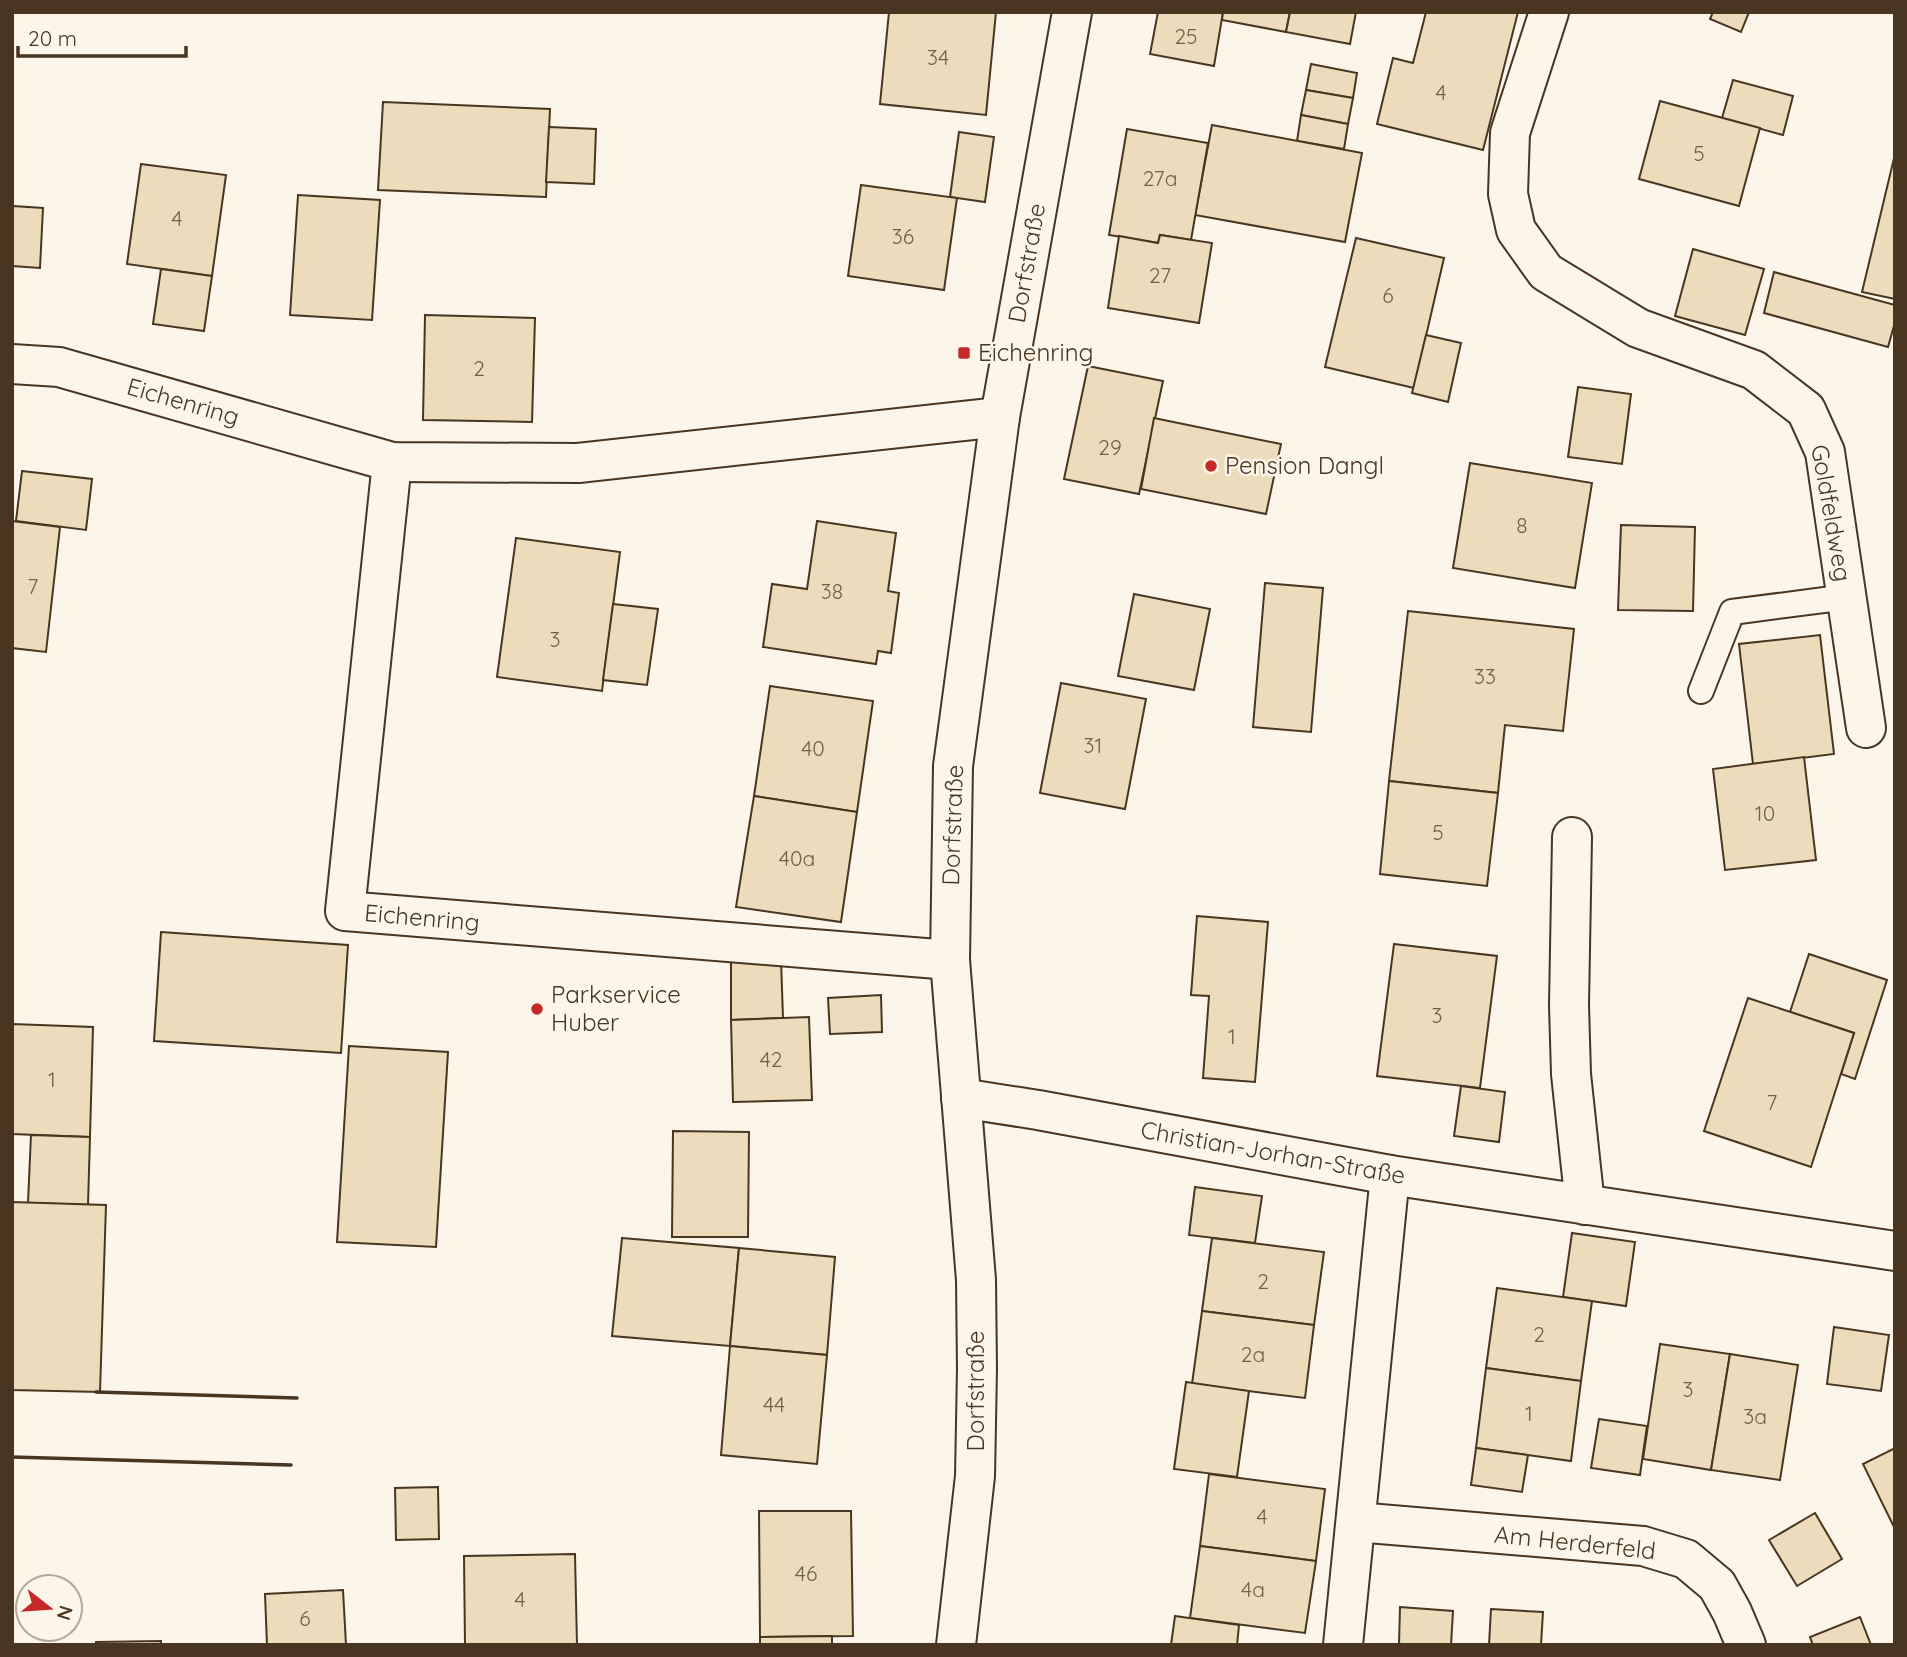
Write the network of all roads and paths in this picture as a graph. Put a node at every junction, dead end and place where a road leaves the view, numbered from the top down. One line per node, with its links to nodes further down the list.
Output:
1 (1072, 12): 4 (street, Dorfstraße)
2 (1549, 12): 6 (street, Goldfeldweg)
3 (12, 364): 5 (street, Eichenring)
4 (1000, 416): 5 (street, Eichenring); 10 (street, Dorfstraße)
5 (392, 462): 10 (street, Eichenring)
6 (1847, 597): 7 (lane); 8 (street, Goldfeldweg)
7 (1701, 691)
8 (1866, 728)
9 (1572, 837): 13 (street)
10 (950, 960): 11 (street, Dorfstraße)
11 (961, 1098): 12 (street, Christian-Jorhan-Straße); 16 (street, Dorfstraße)
12 (1390, 1175): 13 (street, Christian-Jorhan-Straße); 15 (street)
13 (1585, 1205): 14 (street, Christian-Jorhan-Straße)
14 (1895, 1251)
15 (1356, 1522): 17 (street); 18 (street, Am Herderfeld)
16 (956, 1645)
17 (1343, 1645)
18 (1746, 1645)

